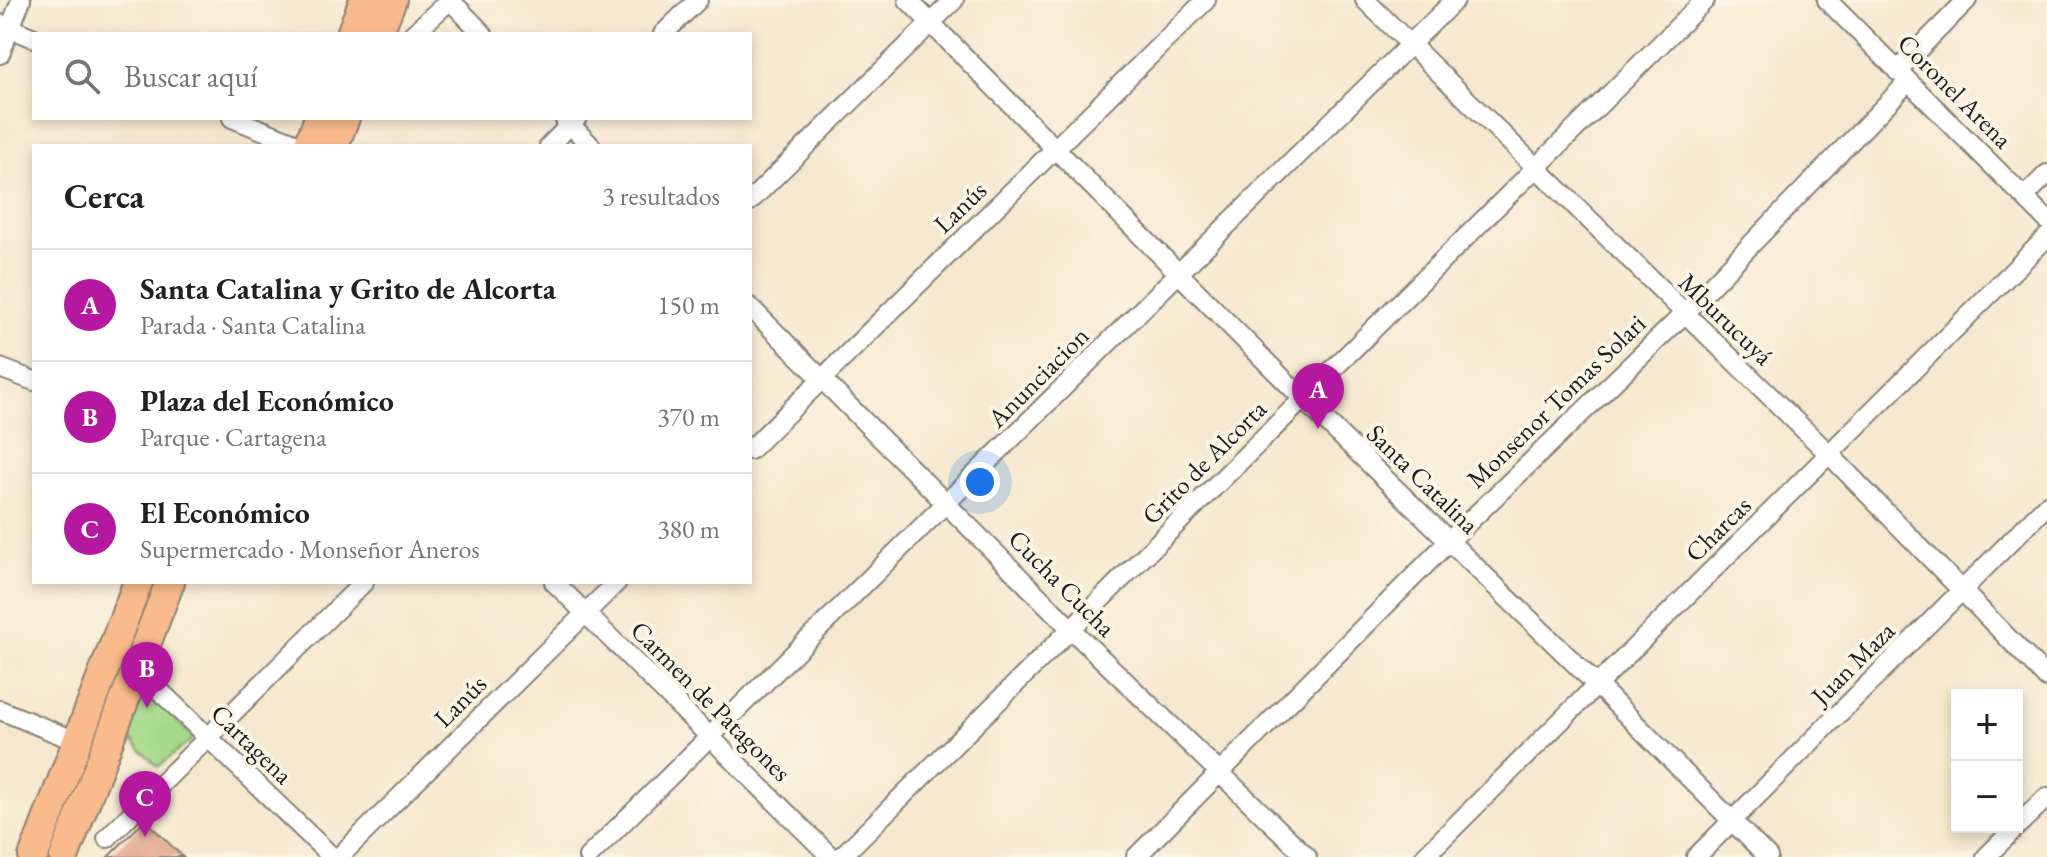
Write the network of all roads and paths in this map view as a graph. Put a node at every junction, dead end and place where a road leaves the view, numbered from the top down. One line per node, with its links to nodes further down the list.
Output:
1 (21, 0): 15 (street)
2 (364, 0): 16 (main road)
3 (392, 0): 17 (main road)
4 (450, 0): 18 (street); 19 (street)
5 (698, 0): 20 (street)
6 (908, 0): 14 (street, Santa Catalina)
7 (954, 0): 14 (street)
8 (1206, 0): 34 (street, Lanús)
9 (1365, 0): 22 (street, Mburucuyá)
10 (1455, 0): 22 (street, Anunciacion)
11 (1705, 0): 35 (street, Grito de Alcorta)
12 (1827, 0): 24 (street, Coronel Arena)
13 (1967, 0): 24 (street, Monsenor Tomas Solari)
14 (932, 23): 34 (street, Santa Catalina); 38 (street)
15 (5, 26): 21 (street); 23 (street)
16 (352, 32)
17 (379, 32)
18 (415, 32)
19 (481, 32)
20 (665, 32)
21 (32, 37)
22 (1411, 45): 35 (street, Mburucuyá); 41 (street, Anunciacion)
23 (0, 54)
24 (1902, 76): 37 (street, Coronel Arena); 43 (street, Monsenor Tomas Solari)
25 (237, 120): 29 (street)
26 (318, 120): 30 (main road)
27 (344, 120): 31 (main road)
28 (571, 120): 32 (street); 33 (street)
29 (297, 144)
30 (309, 144)
31 (335, 144)
32 (551, 144)
33 (589, 144)
34 (1055, 150): 41 (street, Santa Catalina); 45 (street, Lanús)
35 (1536, 170): 43 (street, Mburucuyá); 47 (street, Grito de Alcorta)
36 (2047, 174): 37 (street)
37 (2025, 196): 39 (street, Coronel Arena)
38 (752, 199)
39 (2047, 220)
40 (2047, 237): 49 (street, Charcas)
41 (1180, 273): 47 (street, Santa Catalina); 50 (street, Anunciacion)
42 (752, 309): 45 (street, Cucha Cucha)
43 (1684, 314): 49 (street, Mburucuyá); 52 (street, Monsenor Tomas Solari)
44 (0, 368): 46 (street)
45 (822, 378): 48 (street, Lanús); 50 (street, Cucha Cucha)
46 (32, 380)
47 (1304, 400): 52 (street, Santa Catalina); 60 (street, Grito de Alcorta)
48 (752, 448)
49 (1830, 455): 58 (street, Mburucuyá); 63 (street, Charcas)
50 (946, 505): 60 (street, Cucha Cucha); 65 (street, Anunciacion)
51 (2047, 505): 58 (street, Juan Maza)
52 (1450, 540): 63 (street, Santa Catalina); 68 (street, Monsenor Tomas Solari)
53 (137, 584): 67 (main road)
54 (169, 584): 61 (main road)
55 (362, 584): 66 (street)
56 (556, 584): 59 (street, Carmen de Patagones)
57 (615, 584): 59 (street, Lanús)
58 (1961, 592): 62 (street, Mburucuyá); 70 (street, Juan Maza)
59 (586, 614): 65 (street, Carmen de Patagones); 77 (street, Lanús)
60 (1071, 629): 68 (street, Cucha Cucha); 80 (street, Grito de Alcorta)
61 (136, 668): 66 (street, Cartagena); 75 (main road)
62 (2047, 678)
63 (1597, 685): 70 (street, Santa Catalina); 83 (street, Charcas)
64 (0, 710): 67 (street)
65 (711, 735): 78 (street, Anunciacion); 79 (street, Carmen de Patagones)
66 (208, 737): 73 (street); 76 (street, Cartagena)
67 (76, 741): 74 (main road)
68 (1221, 774): 81 (street, Monsenor Tomas Solari); 82 (street, Cucha Cucha)
69 (2047, 797): 71 (street)
70 (1732, 821): 84 (street, Juan Maza); 85 (street, Santa Catalina)
71 (2023, 821)
72 (2011, 833): 86 (street)
73 (107, 838)
74 (33, 857)
75 (64, 857)
76 (332, 857)
77 (339, 857)
78 (588, 857)
79 (831, 857)
80 (841, 857)
81 (1136, 857)
82 (1307, 857)
83 (1424, 857)
84 (1696, 857)
85 (1768, 857)
86 (1986, 857)

